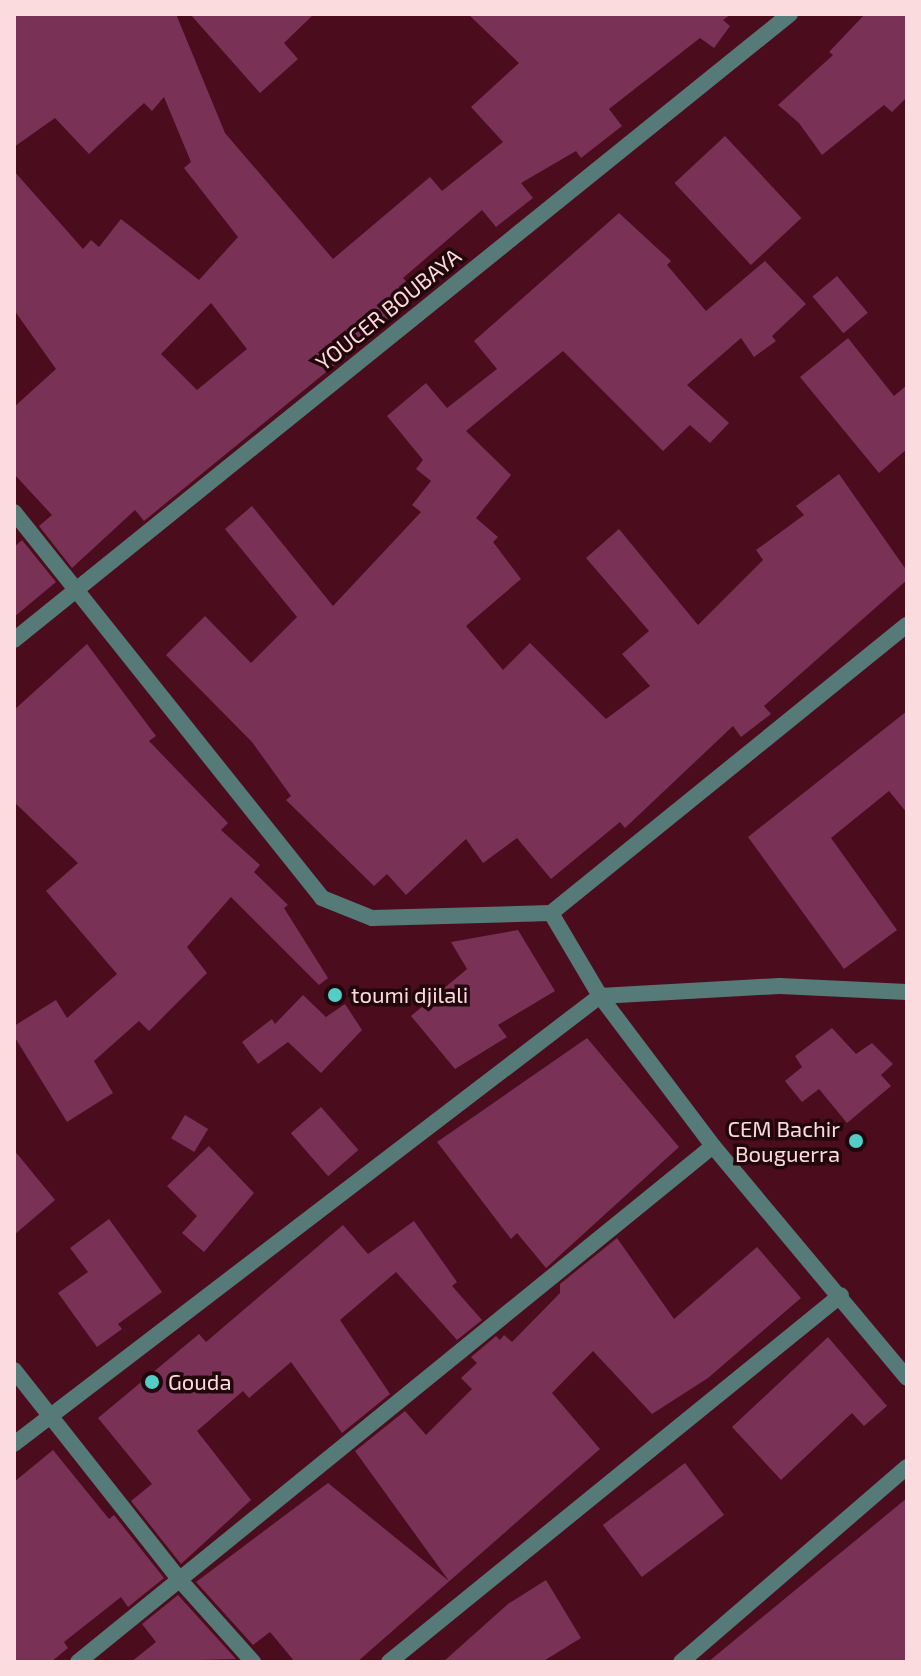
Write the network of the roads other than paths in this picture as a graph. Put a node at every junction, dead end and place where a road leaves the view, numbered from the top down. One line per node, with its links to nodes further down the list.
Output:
1 (790, 14): 3 (street, YOUCER BOUBAYA)
2 (14, 512): 3 (street)
3 (76, 589): 5 (street, YOUCER BOUBAYA); 6 (street)
4 (907, 625): 6 (street)
5 (14, 640)
6 (551, 913): 8 (street)
7 (907, 992): 8 (street)
8 (600, 996): 9 (street); 13 (street)
9 (713, 1146): 10 (street); 16 (street)
10 (841, 1295): 12 (street); 19 (street)
11 (14, 1370): 13 (street)
12 (907, 1378)
13 (52, 1414): 14 (street); 16 (street)
14 (14, 1444)
15 (907, 1467): 20 (street)
16 (178, 1578): 17 (street); 18 (street)
17 (78, 1662)
18 (253, 1662)
19 (389, 1662)
20 (681, 1662)

